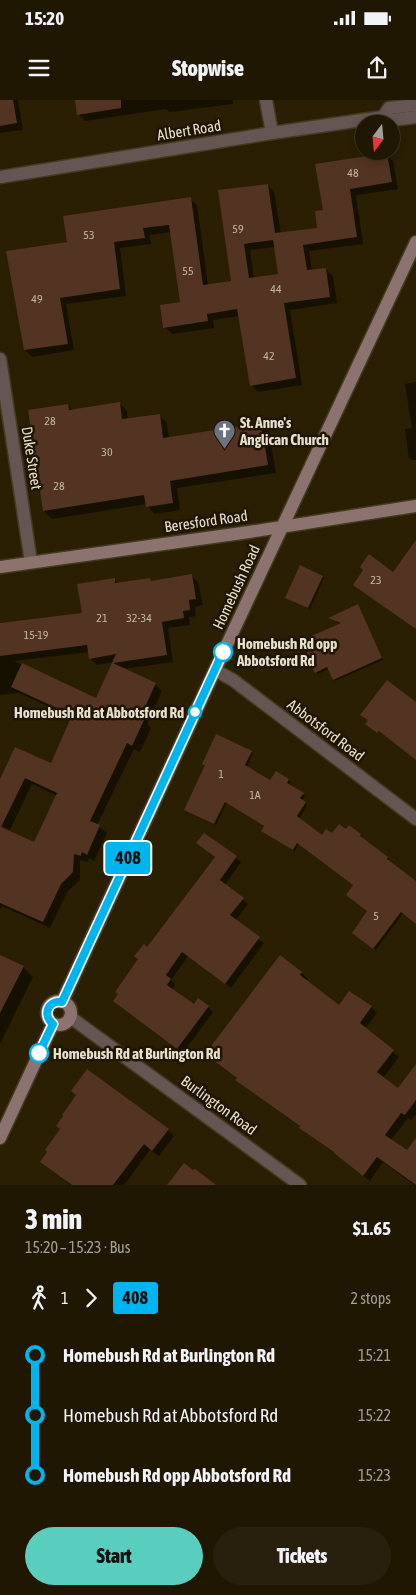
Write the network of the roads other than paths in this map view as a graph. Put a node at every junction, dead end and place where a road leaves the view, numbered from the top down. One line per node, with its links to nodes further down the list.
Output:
1 (266, 100): 7 (street)
2 (416, 105): 3 (street, Albert Road)
3 (384, 115)
4 (416, 117): 5 (street, Albert Road)
5 (400, 119)
6 (355, 120): 7 (street, Albert Road)
7 (272, 133): 8 (street, Albert Road)
8 (0, 177)
9 (416, 242): 12 (main road, Homebush Road)
10 (0, 359): 13 (street, Duke Street)
11 (416, 506): 12 (main road, Beresford Road)
12 (283, 527): 13 (main road, Beresford Road); 15 (main road, Homebush Road)
13 (31, 562): 14 (main road, Beresford Road)
14 (0, 567)
15 (214, 670): 16 (street, Abbotsford Road); 17 (main road, Homebush Road)
16 (416, 819)
17 (62, 1002): 18 (main road); 19 (main road)
18 (70, 1017): 19 (main road); 21 (street, Burlington Road)
19 (53, 1024): 20 (main road)
20 (0, 1138)
21 (300, 1185)

